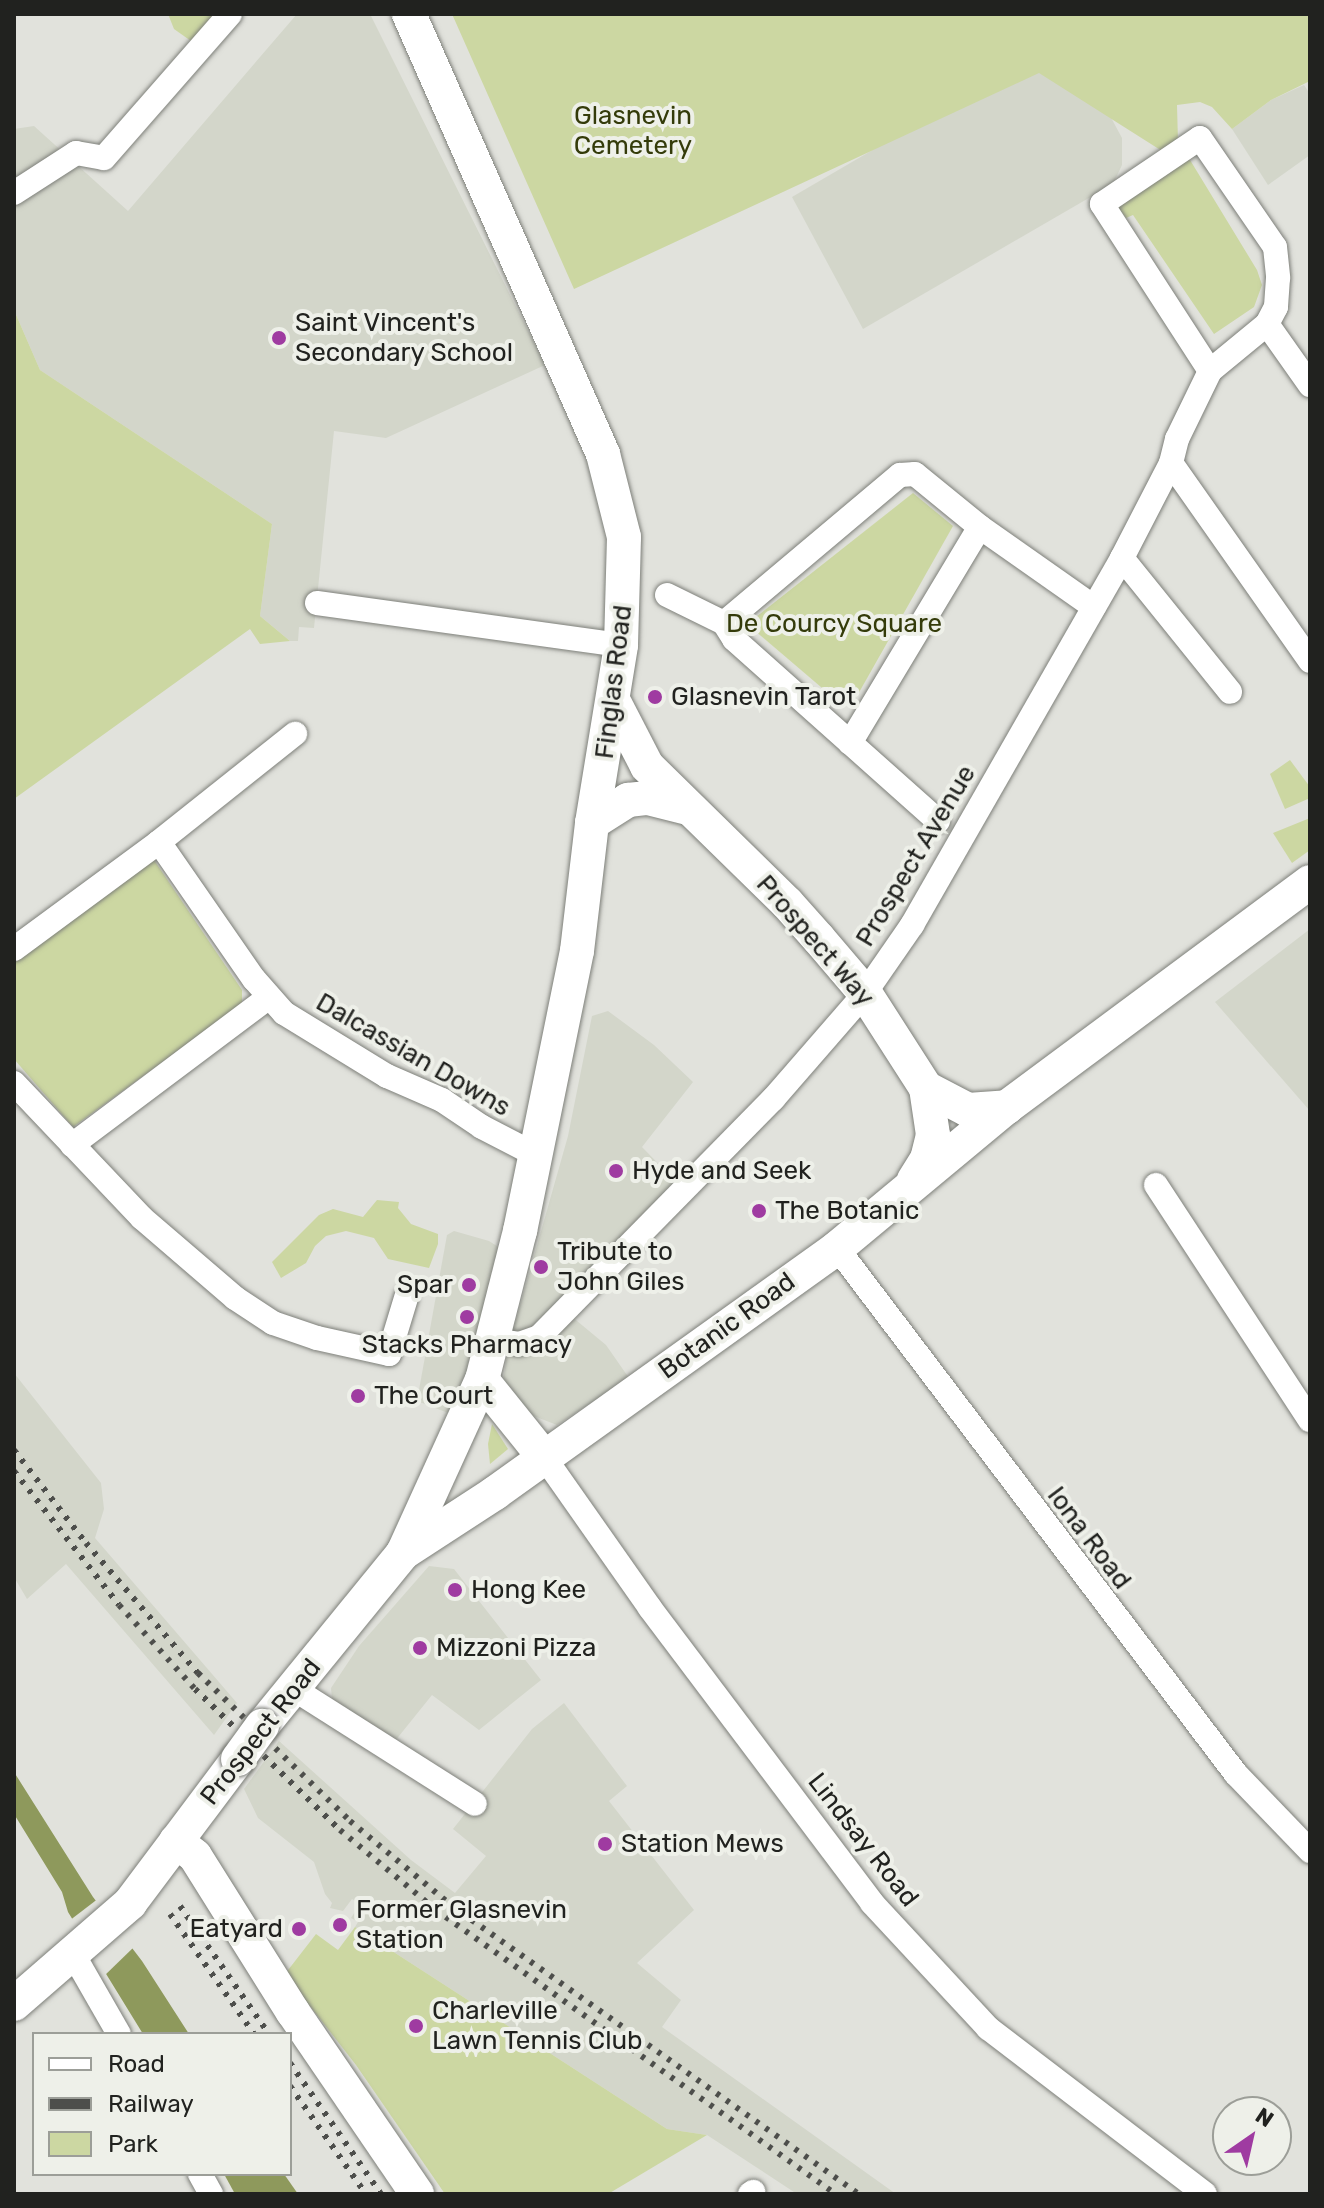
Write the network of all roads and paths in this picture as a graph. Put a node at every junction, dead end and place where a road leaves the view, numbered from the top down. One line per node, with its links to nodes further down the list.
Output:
1 (230, 14): 3 (street)
2 (409, 14): 14 (main road, Finglas Road)
3 (14, 193)
4 (1267, 324): 5 (street); 5 (street); 6 (street)
5 (1210, 371): 7 (street, Prospect Avenue)
6 (1310, 385)
7 (1171, 463): 9 (street, Prospect Avenue); 15 (street)
8 (980, 527): 12 (street); 13 (street); 19 (street)
9 (1122, 558): 12 (street, Prospect Avenue); 16 (street)
10 (667, 595): 13 (street)
11 (317, 603): 14 (street)
12 (1094, 607): 26 (street, Prospect Avenue)
13 (724, 623): 19 (street)
14 (621, 645): 17 (main road, Finglas Road)
15 (1310, 661)
16 (1230, 692)
17 (614, 702): 20 (main road, Prospect Way); 22 (main road, Finglas Road)
18 (295, 734): 23 (street)
19 (850, 743): 21 (street)
20 (688, 808): 22 (main road, Prospect Way); 26 (main road, Prospect Way)
21 (938, 821)
22 (592, 823): 32 (main road, Finglas Road)
23 (159, 842): 25 (street); 27 (street, Dalcassian Downs)
24 (1310, 882): 30 (main road, Botanic Road)
25 (14, 949)
26 (865, 993): 29 (main road, Prospect Way); 37 (street, Prospect Avenue)
27 (268, 998): 31 (street); 32 (street, Dalcassian Downs)
28 (14, 1083): 31 (street)
29 (926, 1088): 30 (main road); 34 (main road, Botanic Road)
30 (1007, 1107): 34 (main road, Botanic Road)
31 (72, 1145): 36 (street)
32 (534, 1154): 37 (main road, Finglas Road)
33 (1156, 1185): 39 (street)
34 (908, 1190): 35 (main road, Botanic Road)
35 (837, 1248): 40 (main road, Botanic Road); 45 (street, Iona Road)
36 (406, 1298)
37 (494, 1340): 38 (main road, Finglas Road)
38 (482, 1380): 40 (main road); 41 (main road, Prospect Road)
39 (1310, 1420)
40 (544, 1457): 41 (main road, Prospect Road); 52 (street, Lindsay Road)
41 (403, 1553): 42 (main road, Prospect Road)
42 (294, 1689): 43 (street); 44 (main road, Prospect Road, bridge)
43 (475, 1804)
44 (176, 1841): 46 (main road, Prospect Road); 51 (main road)
45 (1310, 1851)
46 (73, 1954): 47 (main road, Prospect Road); 48 (street)
47 (14, 2004)
48 (118, 2032)
49 (201, 2176): 50 (street)
50 (211, 2194)
51 (417, 2194)
52 (1205, 2194)

